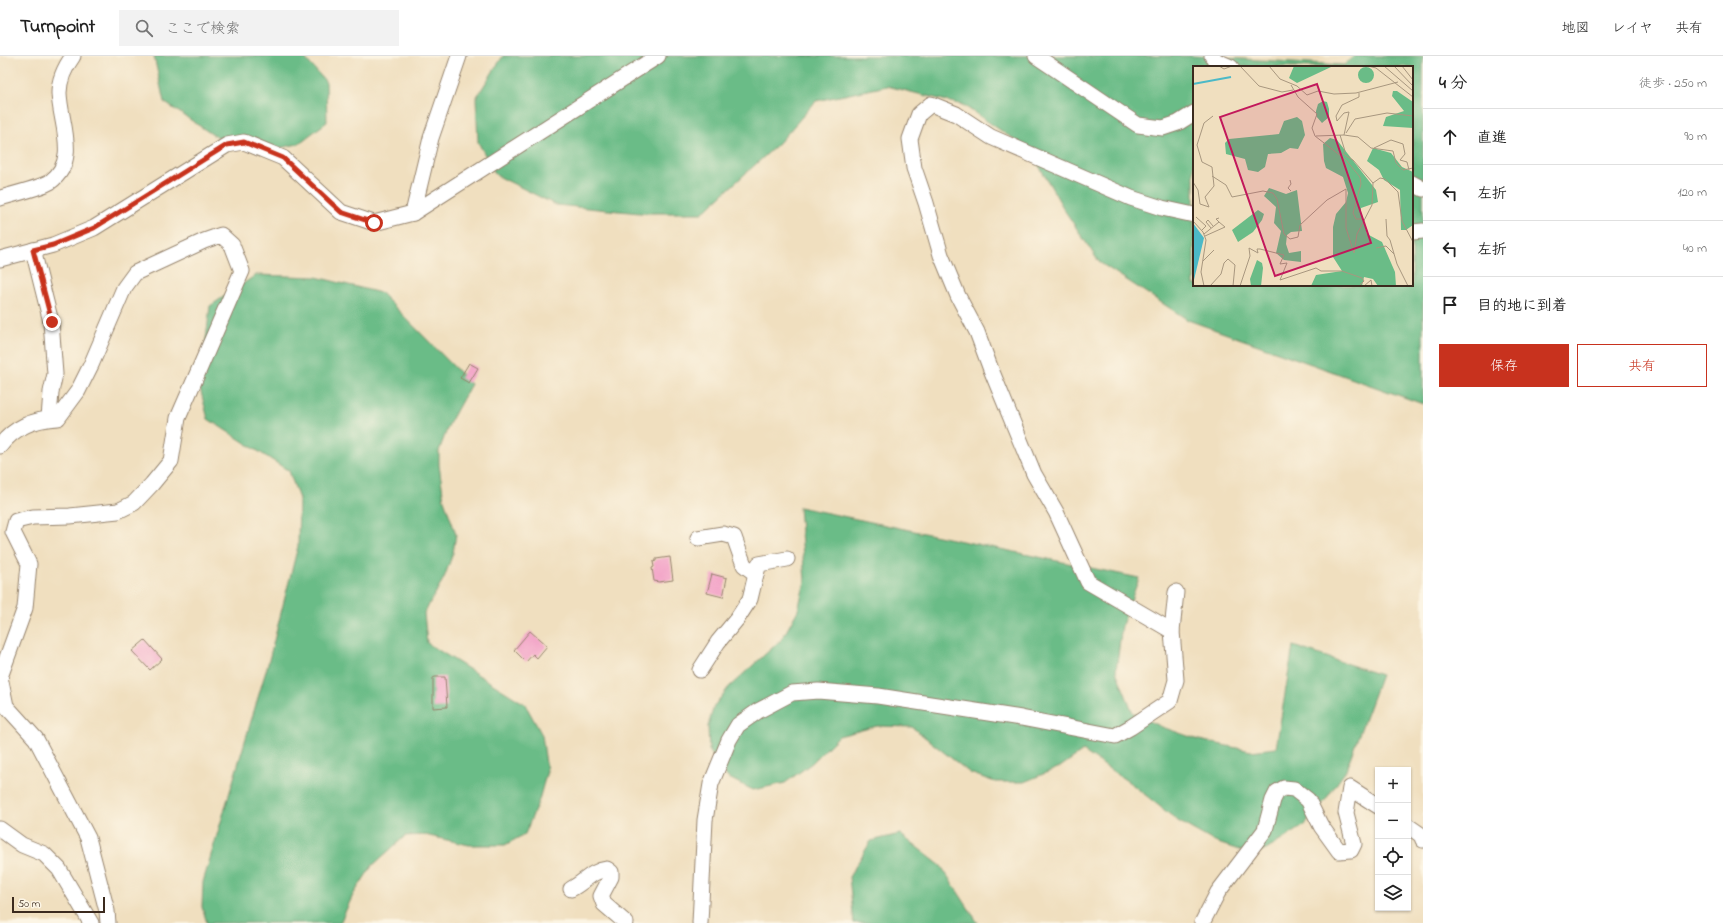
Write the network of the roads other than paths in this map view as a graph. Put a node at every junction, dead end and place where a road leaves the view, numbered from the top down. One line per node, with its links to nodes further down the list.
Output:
1 (73, 56): 10 (street)
2 (459, 56): 11 (street)
3 (658, 56): 11 (street)
4 (1036, 56): 7 (street)
5 (1214, 61): 6 (street)
6 (1228, 66)
7 (1193, 114)
8 (1413, 184): 9 (street)
9 (1423, 189)
10 (0, 198)
11 (413, 213): 15 (street)
12 (1193, 215): 23 (street)
13 (1423, 231): 14 (street)
14 (1413, 232)
15 (33, 250): 16 (street); 17 (street)
16 (0, 259)
17 (49, 418): 18 (street); 25 (street)
18 (0, 446)
19 (698, 538): 21 (street)
20 (787, 559): 21 (street)
21 (756, 574): 24 (street)
22 (1176, 592): 23 (street)
23 (1172, 631): 34 (street)
24 (700, 670)
25 (0, 677): 32 (street)
26 (1375, 804): 35 (street)
27 (1411, 828): 29 (street)
28 (0, 829): 31 (street)
29 (1423, 840)
30 (571, 889): 33 (street)
31 (90, 923)
32 (108, 923)
33 (626, 923)
34 (700, 923)
35 (1202, 923)

